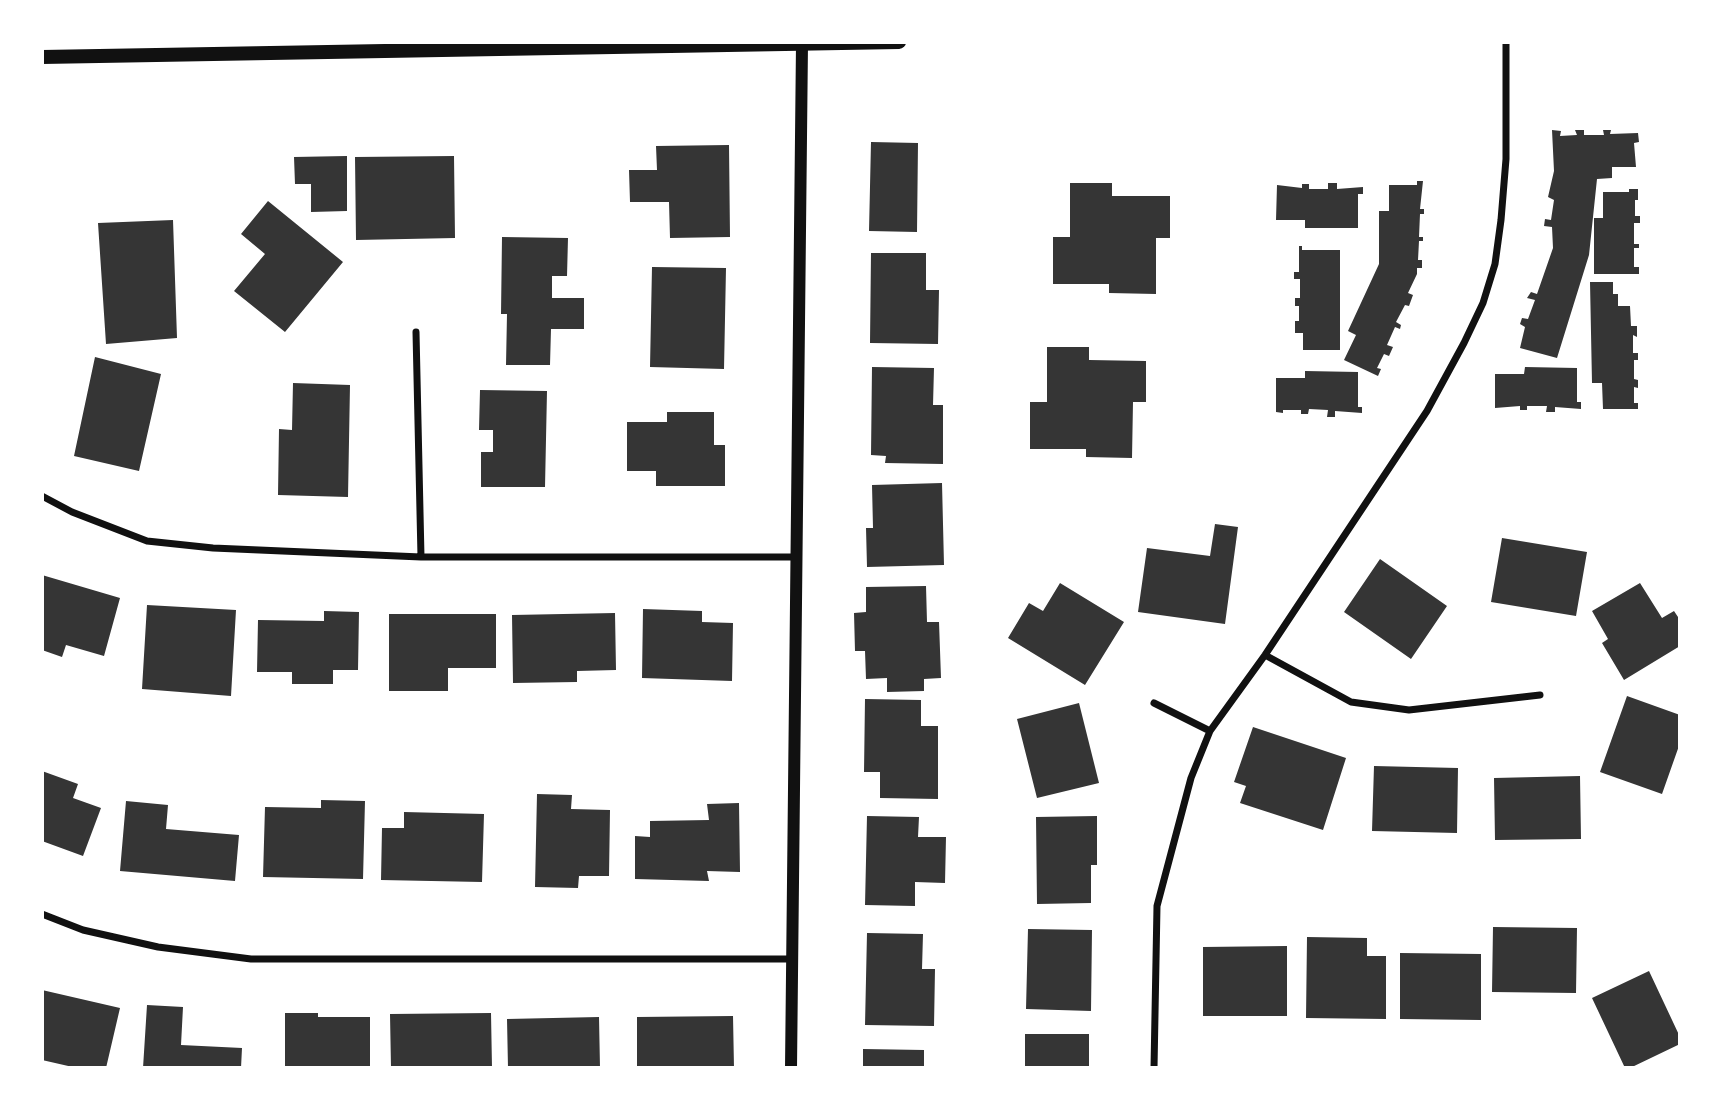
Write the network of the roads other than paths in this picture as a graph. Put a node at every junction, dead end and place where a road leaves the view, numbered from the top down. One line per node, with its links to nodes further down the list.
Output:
1 (900, 42): 3 (main road)
2 (1506, 42): 9 (street)
3 (802, 44): 4 (main road); 8 (street)
4 (42, 57)
5 (416, 332): 7 (street)
6 (42, 496): 7 (street)
7 (421, 556): 8 (street)
8 (798, 556): 14 (street)
9 (1265, 655): 10 (street); 12 (street)
10 (1540, 695)
11 (1154, 703): 12 (street)
12 (1210, 731): 16 (street)
13 (42, 914): 14 (street)
14 (791, 959): 15 (street)
15 (791, 1068)
16 (1154, 1068)

